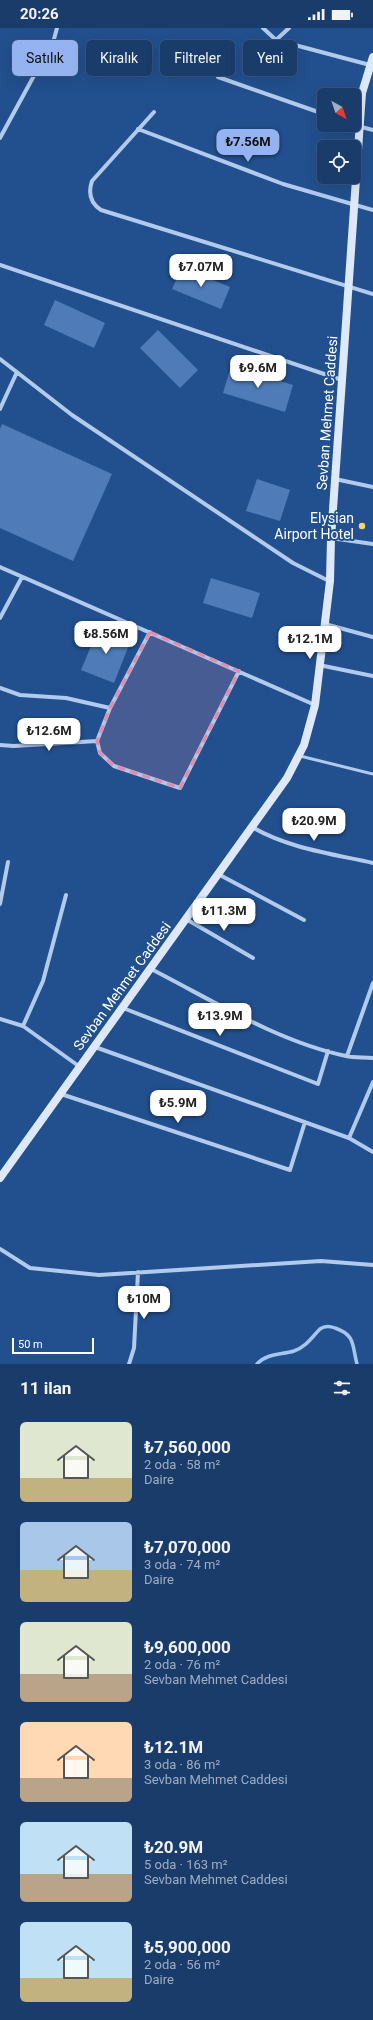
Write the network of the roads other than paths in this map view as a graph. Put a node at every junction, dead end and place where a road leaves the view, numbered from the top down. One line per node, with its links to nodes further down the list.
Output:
1 (57, 28): 15 (street)
2 (264, 28): 4 (street)
3 (289, 28): 4 (street)
4 (276, 40)
5 (297, 45): 6 (street)
6 (372, 61): 8 (main road, Sevban Mehmet Caddesi)
7 (218, 77): 10 (street)
8 (361, 100)
9 (154, 112): 12 (street)
10 (317, 112)
11 (361, 127): 13 (street)
12 (138, 129): 16 (street); 19 (street)
13 (373, 130)
14 (357, 132): 16 (main road, Sevban Mehmet Caddesi)
15 (0, 138)
16 (355, 206): 17 (street); 19 (main road, Sevban Mehmet Caddesi)
17 (373, 210)
18 (0, 265): 23 (street)
19 (349, 288): 20 (street); 23 (main road, Sevban Mehmet Caddesi)
20 (373, 294)
21 (0, 359): 22 (street)
22 (17, 372): 24 (street); 31 (street)
23 (342, 380): 25 (main road, Sevban Mehmet Caddesi)
24 (0, 409)
25 (335, 479): 26 (street); 27 (main road, Sevban Mehmet Caddesi)
26 (373, 487)
27 (331, 538): 28 (street); 31 (main road, Sevban Mehmet Caddesi)
28 (373, 544)
29 (0, 567): 30 (street)
30 (22, 577): 32 (street); 34 (street)
31 (330, 581): 33 (main road, Sevban Mehmet Caddesi)
32 (0, 618)
33 (325, 624): 35 (street); 36 (main road, Sevban Mehmet Caddesi)
34 (150, 632): 37 (street); 41 (street)
35 (373, 637)
36 (319, 665): 38 (street); 40 (main road, Sevban Mehmet Caddesi)
37 (239, 671): 40 (street); 42 (street)
38 (373, 676)
39 (0, 688): 41 (street)
40 (315, 705): 44 (main road, Sevban Mehmet Caddesi)
41 (110, 708): 42 (street)
42 (97, 741): 43 (street)
43 (0, 745)
44 (299, 755): 45 (lane); 46 (main road, Sevban Mehmet Caddesi)
45 (373, 774)
46 (252, 827): 48 (street); 49 (main road, Sevban Mehmet Caddesi)
47 (8, 862): 51 (street)
48 (373, 863)
49 (218, 874): 52 (main road, Sevban Mehmet Caddesi); 53 (street)
50 (66, 895): 59 (street)
51 (0, 904)
52 (186, 919): 54 (street); 55 (main road, Sevban Mehmet Caddesi)
53 (304, 920)
54 (253, 958)
55 (151, 969): 57 (main road, Sevban Mehmet Caddesi); 61 (street)
56 (373, 984): 62 (street)
57 (123, 1008): 60 (main road, Sevban Mehmet Caddesi); 61 (street)
58 (0, 1019): 59 (street)
59 (23, 1026): 64 (street)
60 (94, 1047): 64 (main road, Sevban Mehmet Caddesi); 67 (street)
61 (328, 1051): 62 (street)
62 (346, 1056): 63 (street)
63 (373, 1058)
64 (80, 1067): 66 (main road, Sevban Mehmet Caddesi)
65 (373, 1082): 68 (street)
66 (61, 1094): 67 (street); 70 (main road, Sevban Mehmet Caddesi)
67 (305, 1122): 68 (street)
68 (349, 1138): 69 (street)
69 (373, 1152)
70 (0, 1178)
71 (0, 1249): 73 (street)
72 (373, 1265): 73 (street)
73 (138, 1272): 74 (street)
74 (129, 1364)

